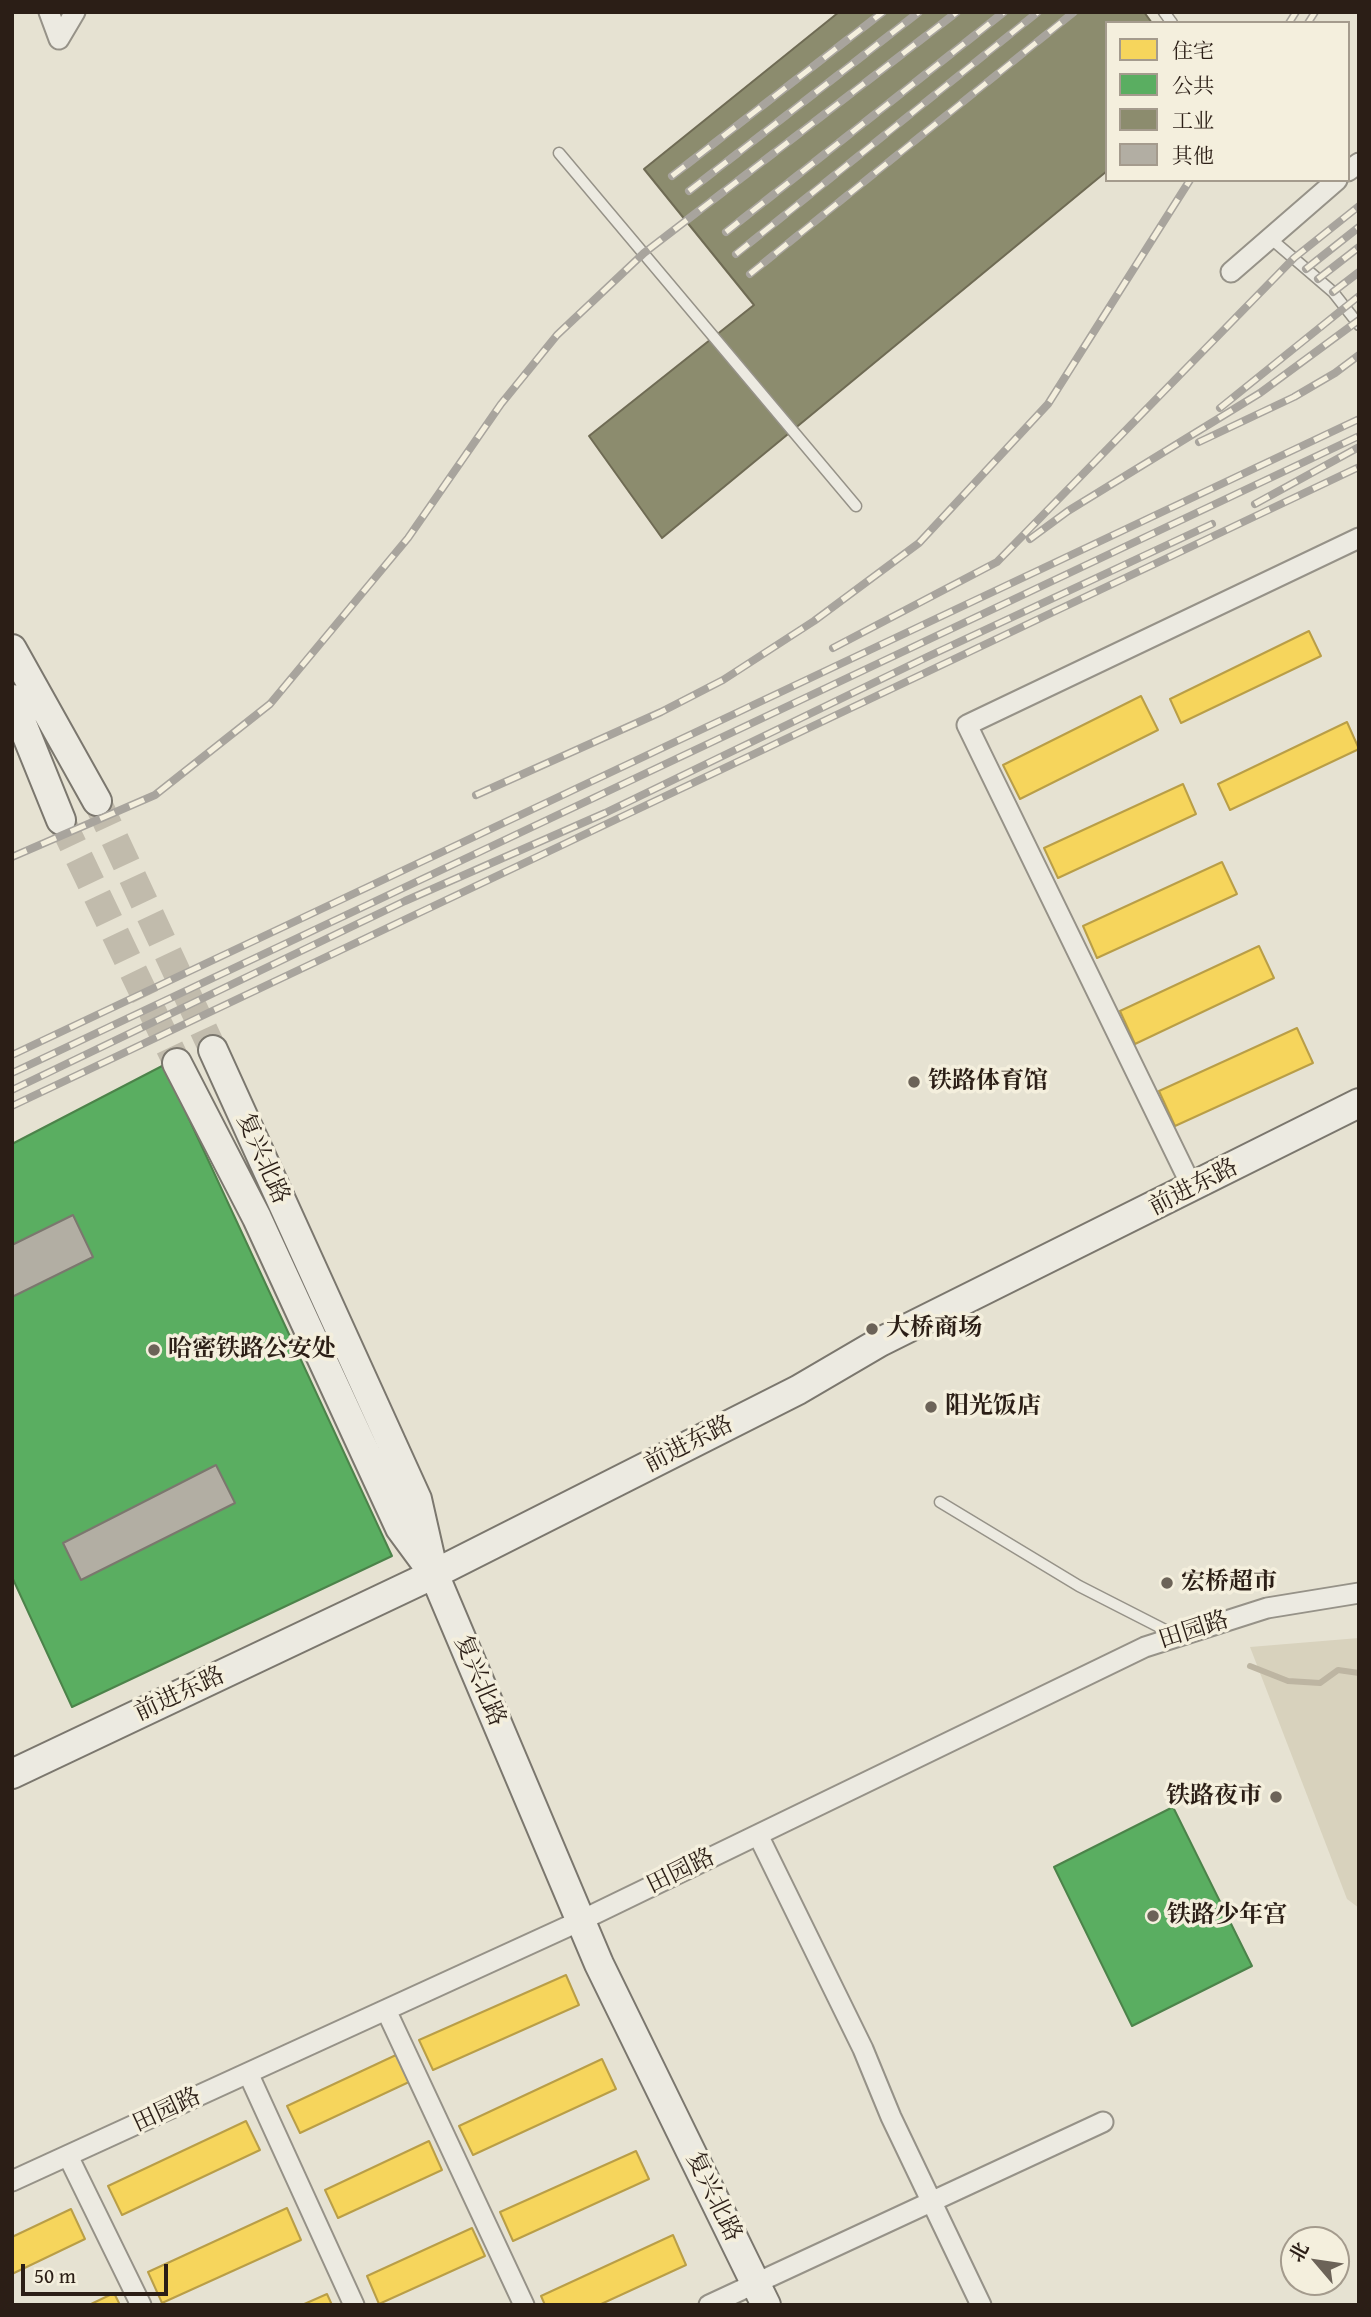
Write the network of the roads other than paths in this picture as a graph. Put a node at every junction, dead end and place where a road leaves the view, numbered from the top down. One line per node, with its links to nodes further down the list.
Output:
1 (48, 12): 2 (street)
2 (75, 12)
3 (559, 153): 8 (lane)
4 (1335, 182): 5 (street)
5 (1270, 238): 6 (street); 7 (lane)
6 (1231, 272)
7 (1359, 325)
8 (856, 506)
9 (1359, 538): 17 (street)
10 (15, 654): 12 (street)
11 (12, 699): 13 (street)
12 (97, 801)
13 (61, 820)
14 (213, 1050): 19 (street, 复兴北路)
15 (177, 1063): 19 (street)
16 (1359, 1103): 17 (street, 前进东路)
17 (1193, 1189): 19 (street, 前进东路)
18 (940, 1502): 21 (lane)
19 (434, 1574): 22 (street, 前进东路); 24 (street, 复兴北路)
20 (1359, 1593): 21 (street, 田园路)
21 (1175, 1635): 23 (street, 田园路)
22 (12, 1774)
23 (758, 1835): 24 (street, 田园路); 30 (street)
24 (582, 1920): 25 (street, 田园路); 31 (street, 复兴北路)
25 (386, 2010): 26 (street, 田园路); 34 (street)
26 (248, 2073): 28 (street, 田园路); 33 (street)
27 (1104, 2122): 30 (street)
28 (68, 2156): 29 (street, 田园路); 32 (street)
29 (12, 2181)
30 (930, 2202): 31 (street); 36 (street)
31 (760, 2294): 35 (street)
32 (141, 2305)
33 (354, 2305)
34 (524, 2305)
35 (709, 2305)
36 (981, 2305)

